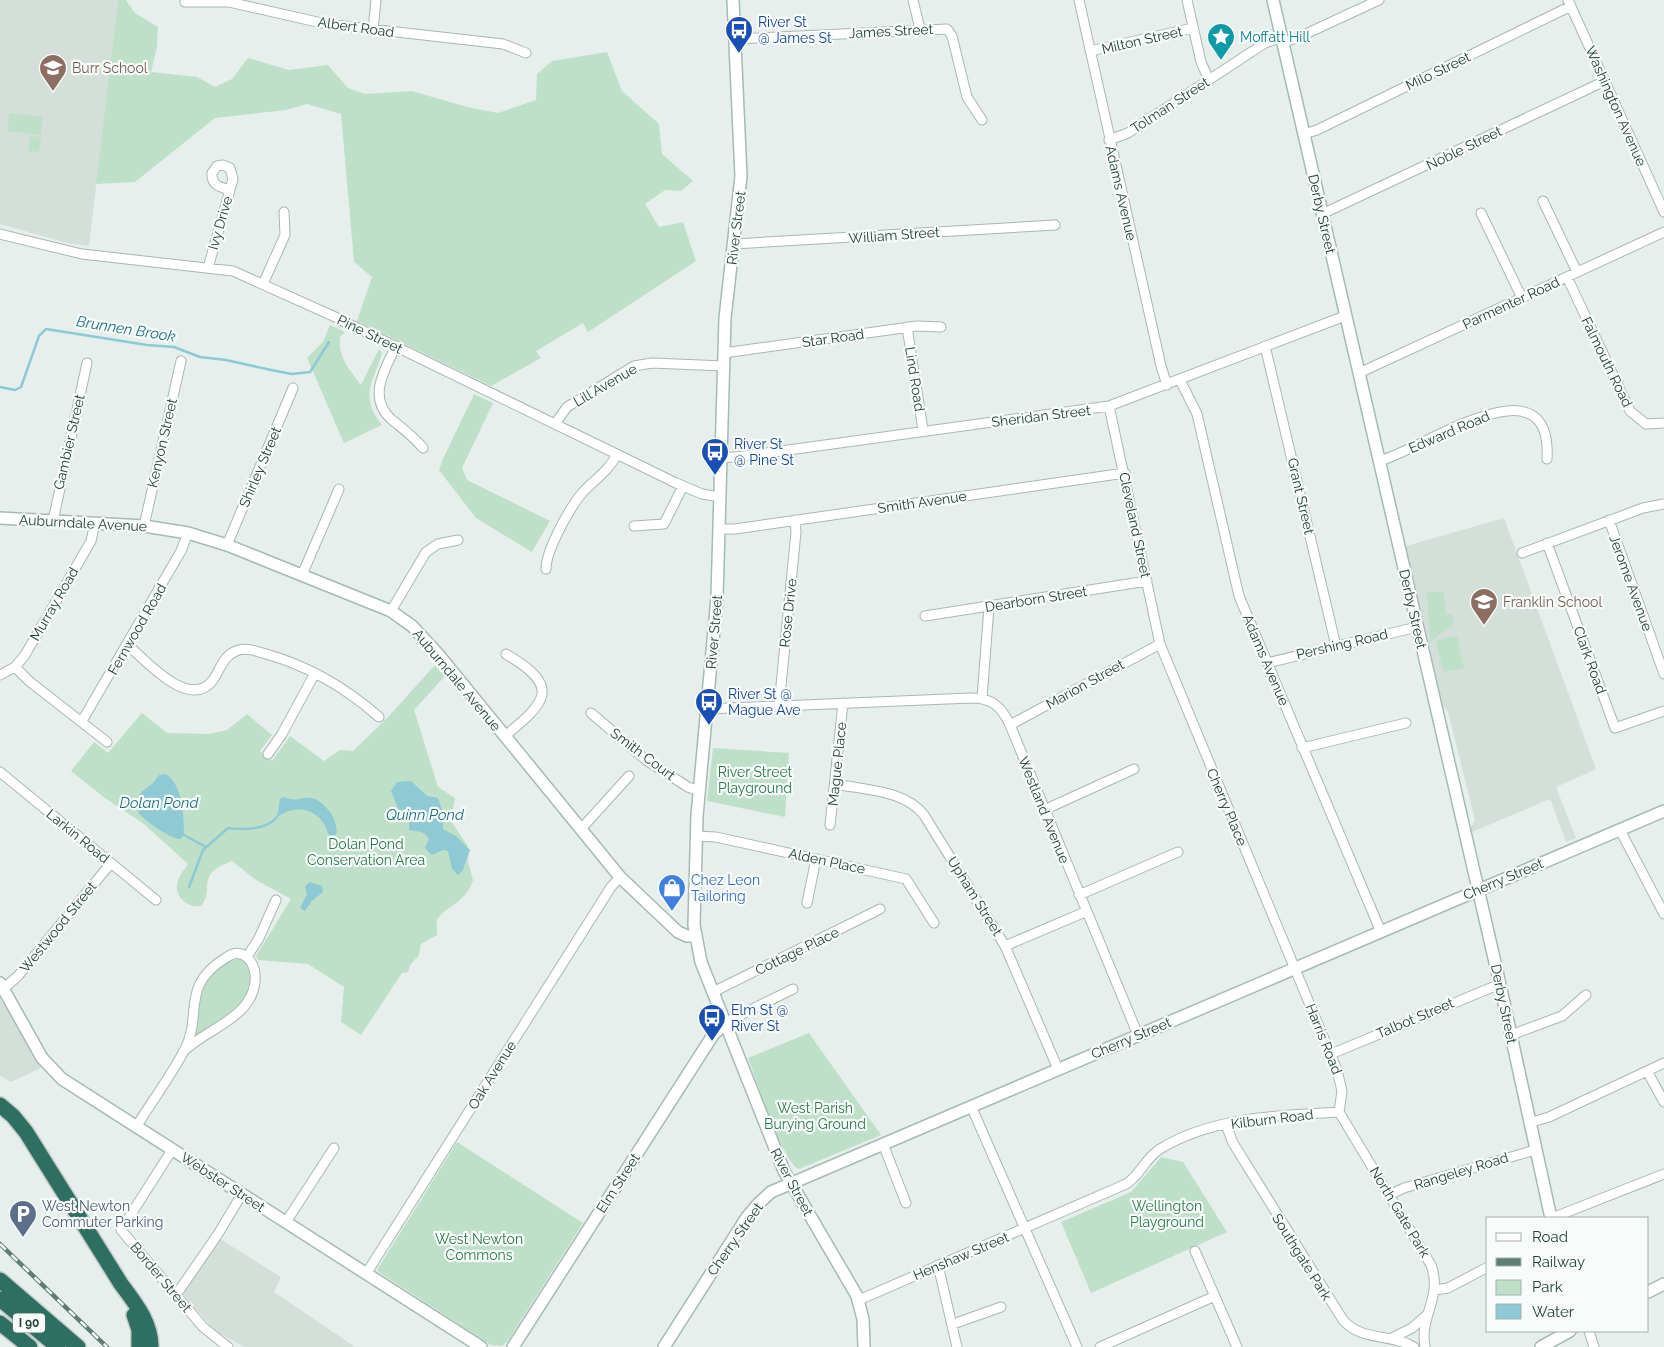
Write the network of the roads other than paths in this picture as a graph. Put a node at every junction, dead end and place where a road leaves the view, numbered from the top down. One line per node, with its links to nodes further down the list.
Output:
1 (376, 0): 13 (street)
2 (733, 0): 14 (street, River Street)
3 (913, 0): 12 (street)
4 (1079, 0): 16 (street, Adams Avenue)
5 (1187, 0): 11 (street)
6 (1273, 0): 15 (street, Derby Street)
7 (1379, 0): 9 (street, Tolman Street)
8 (185, 2): 13 (street, Albert Road)
9 (1369, 2): 15 (street, Tolman Street)
10 (1570, 3): 19 (street, Washington Avenue); 21 (street, Milo Street)
11 (1193, 28): 16 (street, Milton Street); 18 (street)
12 (920, 29): 14 (street, James Street); 20 (street, James Street)
13 (373, 30): 17 (street, Albert Road)
14 (734, 39): 32 (street, River Street)
15 (1282, 39): 18 (street, Tolman Street); 21 (street, Derby Street)
16 (1090, 51): 22 (street, Adams Avenue)
17 (526, 53)
18 (1209, 80): 22 (street, Tolman Street)
19 (1605, 81): 26 (street, Washington Avenue); 28 (street, Noble Street)
20 (982, 120)
21 (1304, 134): 28 (street, Derby Street)
22 (1109, 140): 49 (street, Adams Avenue)
23 (229, 190): 23 (street, Ivy Drive); 33 (street, Ivy Drive)
24 (1543, 201): 34 (street)
25 (284, 212): 36 (street)
26 (1664, 212)
27 (1481, 213): 37 (street)
28 (1322, 214): 38 (street, Derby Street)
29 (1055, 225): 32 (street, William Street)
30 (1664, 232): 34 (street, Parmenter Road)
31 (0, 234): 33 (street, Pine Street)
32 (734, 244): 43 (street, River Street)
33 (208, 268): 36 (street, Pine Street)
34 (1577, 272): 35 (street, Parmenter Road)
35 (1567, 277): 37 (street, Parmenter Road); 52 (street, Falmouth Road)
36 (263, 284): 41 (street, Pine Street)
37 (1522, 298): 47 (street, Parmenter Road)
38 (1345, 316): 42 (street, Sheridan Street); 47 (street, Derby Street)
39 (908, 327): 40 (street, Star Road); 43 (street, Star Road); 54 (street, Lind Road)
40 (941, 328)
41 (396, 346): 53 (street, Pine Street); 55 (street)
42 (1265, 346): 48 (street, Sheridan Street); 87 (street, Grant Street)
43 (724, 353): 46 (street, River Street)
44 (181, 361): 70 (street, Kenyon Street)
45 (87, 363): 68 (street, Gambier Street)
46 (724, 366): 53 (street, Lill Avenue); 57 (street, River Street)
47 (1359, 373): 59 (street, Derby Street)
48 (1180, 380): 49 (street, Sheridan Street); 89 (street, Adams Avenue)
49 (1167, 385): 51 (street, Sheridan Street)
50 (293, 388): 76 (street, Shirley Street)
51 (1109, 406): 54 (street, Sheridan Street); 60 (street, Cleveland Street)
52 (1664, 423)
53 (555, 424): 56 (street, Pine Street)
54 (923, 430): 57 (street, Sheridan Street)
55 (423, 448)
56 (617, 454): 61 (street, Pine Street); 78 (street)
57 (721, 458): 63 (street, River Street)
58 (1547, 459): 59 (street, Edward Road)
59 (1379, 461): 84 (street, Derby Street)
60 (1124, 472): 66 (street, Smith Avenue); 80 (street, Cleveland Street)
61 (684, 486): 63 (street, Pine Street); 71 (street)
62 (339, 489): 79 (street)
63 (720, 497): 72 (street, River Street)
64 (1664, 504): 67 (street)
65 (0, 518): 68 (street, Auburndale Avenue)
66 (795, 520): 72 (street, Smith Avenue); 96 (street, Rose Drive)
67 (1609, 520): 75 (street); 92 (street, Jerome Avenue)
68 (53, 521): 69 (street, Auburndale Avenue)
69 (95, 523): 70 (street, Auburndale Avenue); 90 (street, Murray Road)
70 (144, 526): 73 (street, Auburndale Avenue)
71 (634, 526)
72 (720, 529): 97 (street, River Street)
73 (188, 533): 76 (street, Auburndale Avenue); 86 (street, Fernwood Road)
74 (458, 540): 82 (street)
75 (1547, 543): 77 (street); 98 (street, Clark Road)
76 (227, 545): 79 (street, Auburndale Avenue)
77 (1522, 552)
78 (546, 569)
79 (302, 575): 82 (street, Auburndale Avenue)
80 (1147, 581): 81 (street, Dearborn Street); 85 (street, Cleveland Street)
81 (989, 607): 83 (street, Dearborn Street); 94 (street)
82 (391, 611): 104 (street, Auburndale Avenue)
83 (925, 616)
84 (1417, 627): 87 (street, Pershing Road); 123 (street, Derby Street)
85 (1160, 644): 103 (street, Marion Street); 136 (street, Cherry Place)
86 (128, 645): 91 (street); 101 (street, Fernwood Road)
87 (1336, 646): 89 (street, Pershing Road)
88 (506, 654): 104 (street)
89 (1267, 663): 106 (street, Adams Avenue)
90 (15, 668): 93 (street, Murray Road); 101 (street)
91 (315, 673): 100 (street); 107 (street)
92 (1664, 674)
93 (0, 675)
94 (982, 698): 95 (street); 103 (street, Westland Avenue)
95 (843, 704): 96 (street); 111 (street, Mague Place)
96 (779, 706): 97 (street)
97 (706, 709): 112 (street, River Street)
98 (1664, 711)
99 (591, 713): 112 (street, Smith Court)
100 (379, 717)
101 (82, 721): 105 (street)
102 (1406, 724): 106 (street)
103 (1010, 725): 113 (street, Westland Avenue)
104 (505, 736): 116 (street, Auburndale Avenue)
105 (107, 742)
106 (1302, 748): 132 (street, Adams Avenue)
107 (268, 754)
108 (1134, 770): 113 (street)
109 (0, 772): 121 (street, Larkin Road)
110 (629, 776): 116 (street)
111 (836, 784): 115 (street, Mague Place); 134 (street, Upham Street)
112 (699, 791): 118 (street, River Street)
113 (1044, 810): 124 (street, Westland Avenue)
114 (1664, 811): 117 (street, Cherry Street)
115 (830, 825)
116 (581, 829): 122 (street, Auburndale Avenue)
117 (1620, 830): 123 (street, Cherry Street); 130 (street)
118 (696, 836): 120 (street, Alden Place); 133 (street, River Street)
119 (1178, 852): 124 (street)
120 (816, 859): 127 (street); 131 (street, Alden Place)
121 (111, 863): 125 (street, Larkin Road); 138 (street, Westwood Street)
122 (620, 877): 133 (street, Auburndale Avenue); 173 (street, Oak Avenue)
123 (1478, 890): 132 (street, Cherry Street); 137 (street, Derby Street)
124 (1079, 895): 129 (street, Westland Avenue)
125 (156, 900)
126 (276, 900): 135 (street)
127 (807, 903)
128 (880, 909): 140 (street, Cottage Place)
129 (1086, 912): 134 (street); 143 (street, Westland Avenue)
130 (1664, 912)
131 (934, 923)
132 (1380, 932): 136 (street, Cherry Street)
133 (695, 936): 140 (street, River Street)
134 (1005, 946): 148 (street, Upham Street)
135 (247, 957): 145 (street); 145 (street)
136 (1294, 969): 143 (street, Cherry Street); 146 (street, Harris Road)
137 (1500, 984): 144 (street, Derby Street); 146 (street, Talbot Street)
138 (2, 986): 156 (street, Webster Street)
139 (793, 989): 142 (street)
140 (714, 992): 142 (street, River Street)
141 (1586, 995): 144 (street)
142 (726, 1022): 162 (street, River Street); 197 (street, Elm Street)
143 (1138, 1035): 148 (street, Cherry Street)
144 (1511, 1035): 154 (street, Derby Street)
145 (184, 1052): 156 (street)
146 (1330, 1054): 153 (street, Harris Road)
147 (1664, 1063): 149 (street)
148 (1058, 1069): 151 (street, Cherry Street)
149 (1648, 1071): 150 (street); 154 (street)
150 (1664, 1102)
151 (971, 1106): 157 (street, Cherry Street); 169 (street, Henshaw Street)
152 (4, 1108): 175 (highway)
153 (1339, 1112): 155 (street, Kilburn Road); 164 (street, North Gate Park)
154 (1529, 1123): 160 (street, Derby Street)
155 (1226, 1125): 169 (street, Kilburn Road); 189 (street, Southgate Park)
156 (136, 1127): 159 (street, Webster Street)
157 (883, 1144): 162 (street, Cherry Street); 165 (street)
158 (334, 1148): 168 (street)
159 (172, 1150): 163 (street, Webster Street); 179 (street, Border Street)
160 (1534, 1150): 164 (street, Rangeley Road); 166 (street, Derby Street)
161 (1664, 1174): 167 (street)
162 (790, 1184): 182 (street, River Street); 198 (street, Cherry Street)
163 (242, 1194): 168 (street, Webster Street); 179 (street)
164 (1389, 1195): 177 (street, North Gate Park)
165 (906, 1203)
166 (1551, 1217)
167 (1554, 1217)
168 (286, 1222): 173 (street, Webster Street)
169 (1024, 1228): 171 (street, Henshaw Street); 201 (street)
170 (1195, 1251): 180 (street)
171 (938, 1265): 182 (street, Henshaw Street); 186 (street)
172 (1486, 1268): 177 (street)
173 (366, 1274): 196 (street, Webster Street)
174 (0, 1280): 192 (highway)
175 (121, 1284): 193 (highway); 194 (highway)
176 (1664, 1284): 178 (street)
177 (1435, 1290): 184 (street, North Gate Park)
178 (1649, 1292)
179 (176, 1295): 195 (street, Border Street)
180 (1215, 1296): 202 (street); 203 (street)
181 (0, 1299): 191 (highway, I 90)
182 (859, 1300): 199 (street, River Street)
183 (1001, 1307): 186 (street)
184 (1427, 1315): 189 (street); 205 (street, North Gate Park)
185 (0, 1323): 190 (highway, I 90)
186 (953, 1324): 200 (street)
187 (1568, 1332): 206 (street)
188 (1589, 1332): 207 (street)
189 (1391, 1338): 204 (street, Southgate Park)
190 (30, 1347)
191 (58, 1347)
192 (78, 1347)
193 (139, 1347)
194 (151, 1347)
195 (228, 1347)
196 (481, 1347)
197 (513, 1347)
198 (664, 1347)
199 (864, 1347)
200 (957, 1347)
201 (1077, 1347)
202 (1100, 1347)
203 (1237, 1347)
204 (1414, 1347)
205 (1425, 1347)
206 (1541, 1347)
207 (1594, 1347)

